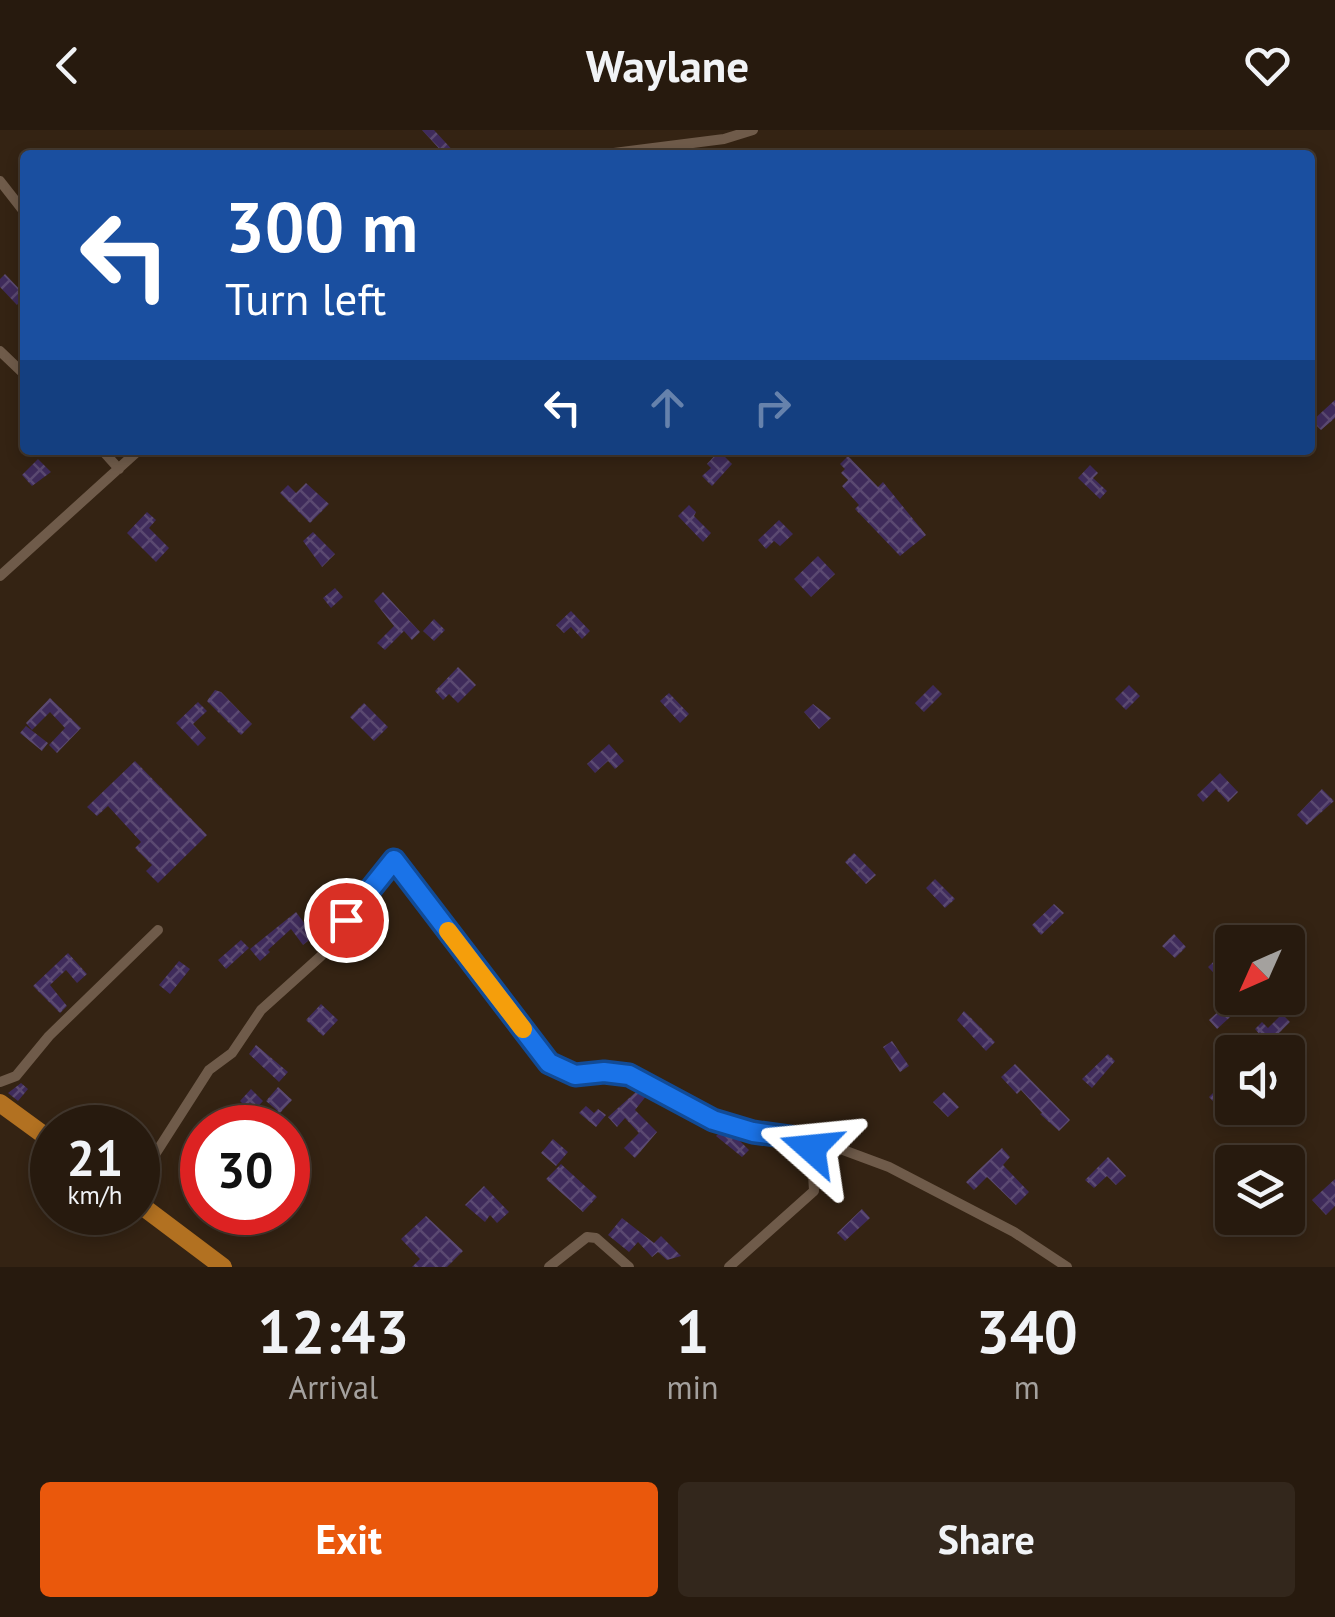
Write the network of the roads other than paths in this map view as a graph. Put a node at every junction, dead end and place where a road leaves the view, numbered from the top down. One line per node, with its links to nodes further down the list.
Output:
1 (753, 130): 2 (street)
2 (640, 150)
3 (0, 181): 4 (street)
4 (20, 207)
5 (0, 350): 6 (street)
6 (20, 369)
7 (107, 455): 9 (street)
8 (133, 455): 9 (street)
9 (119, 468): 10 (street)
10 (0, 576)
11 (158, 930): 12 (street)
12 (0, 1082)
13 (0, 1103): 14 (main road)
14 (30, 1125)
15 (811, 1140): 16 (street); 21 (street); 22 (street)
16 (160, 1146)
17 (160, 1220): 18 (main road)
18 (223, 1267)
19 (549, 1267): 20 (street)
20 (629, 1267)
21 (729, 1267)
22 (1067, 1267)

